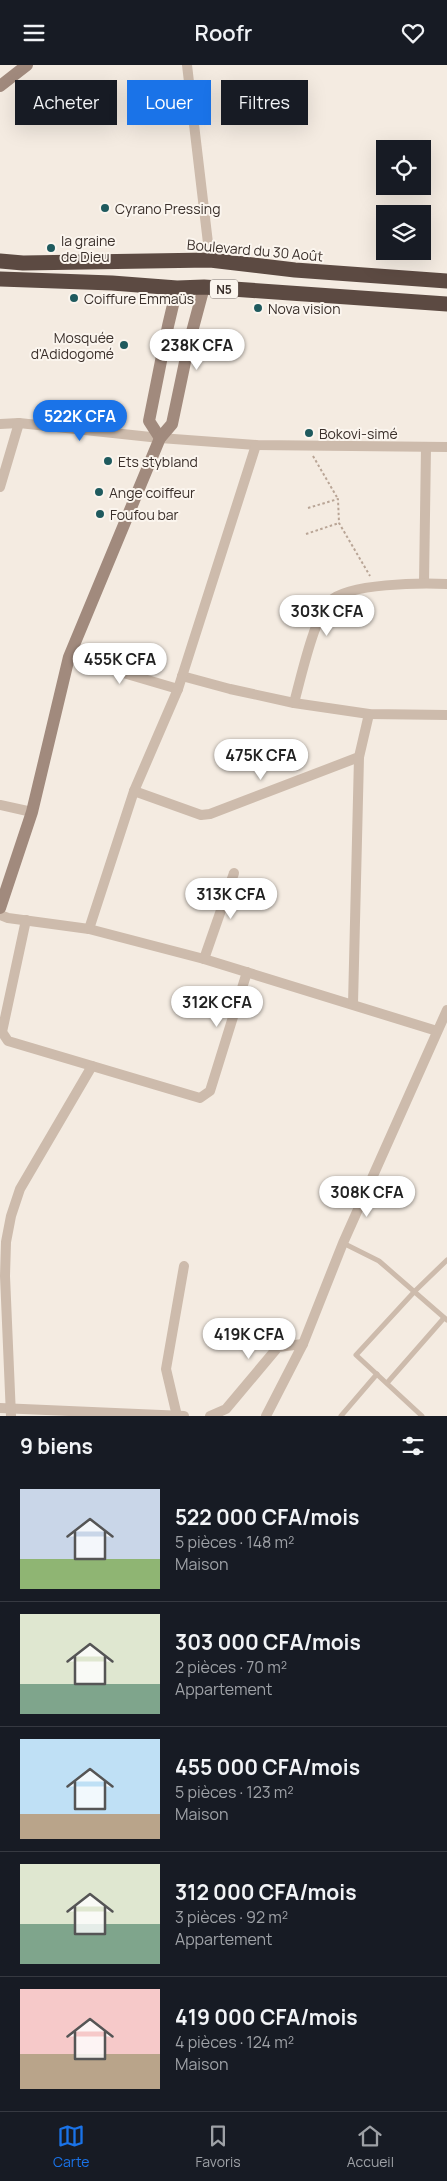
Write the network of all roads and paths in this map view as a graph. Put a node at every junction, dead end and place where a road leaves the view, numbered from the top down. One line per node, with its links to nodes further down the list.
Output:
1 (27, 65): 3 (street)
2 (187, 65): 5 (street)
3 (0, 86)
4 (182, 260): 5 (highway, Boulevard du 30 Août / N5); 6 (highway, Boulevard du 30 Août / N5); 10 (highway)
5 (210, 260): 8 (highway, Boulevard du 30 Août / N5); 9 (highway)
6 (0, 261)
7 (0, 279): 10 (highway, N5)
8 (447, 281)
9 (204, 287): 10 (highway, N5); 11 (highway, N5); 14 (street)
10 (178, 288): 14 (street)
11 (447, 304)
12 (19, 423): 13 (street); 14 (street); 19 (street)
13 (0, 424)
14 (160, 438): 15 (street); 29 (street)
15 (256, 445): 16 (street); 30 (street)
16 (304, 445): 17 (street); 20 (path)
17 (426, 447): 18 (street); 24 (street)
18 (447, 447)
19 (0, 487)
20 (338, 499): 21 (path); 22 (path)
21 (308, 508)
22 (339, 523): 23 (path); 26 (path)
23 (306, 534)
24 (424, 583): 25 (street); 26 (street)
25 (447, 583)
26 (376, 586): 28 (street)
27 (287, 623): 28 (path)
28 (316, 630): 32 (street)
29 (69, 657): 31 (street); 38 (street)
30 (182, 676): 31 (street); 32 (street)
31 (178, 689): 36 (street)
32 (294, 703): 33 (street)
33 (369, 714): 34 (street); 35 (street)
34 (447, 715)
35 (360, 757): 36 (street); 46 (street)
36 (134, 791): 43 (street)
37 (0, 805): 38 (street)
38 (32, 812): 40 (street)
39 (234, 873): 44 (street)
40 (0, 908)
41 (0, 915): 42 (street)
42 (26, 920): 43 (street); 49 (street)
43 (89, 929): 44 (street)
44 (204, 959): 45 (street)
45 (247, 972): 46 (street); 49 (street)
46 (353, 1004): 48 (street)
47 (447, 1010): 48 (street)
48 (437, 1031): 50 (street)
49 (92, 1066): 58 (street)
50 (343, 1243): 53 (lane); 55 (street)
51 (447, 1260): 53 (lane)
52 (184, 1266): 59 (street)
53 (415, 1291): 54 (lane); 56 (lane)
54 (446, 1319): 57 (lane)
55 (303, 1344): 60 (street); 61 (street)
56 (377, 1374): 57 (lane); 62 (lane)
57 (387, 1383): 63 (lane)
58 (7, 1411): 59 (street)
59 (179, 1416)
60 (210, 1416)
61 (266, 1416)
62 (340, 1416)
63 (422, 1416)

